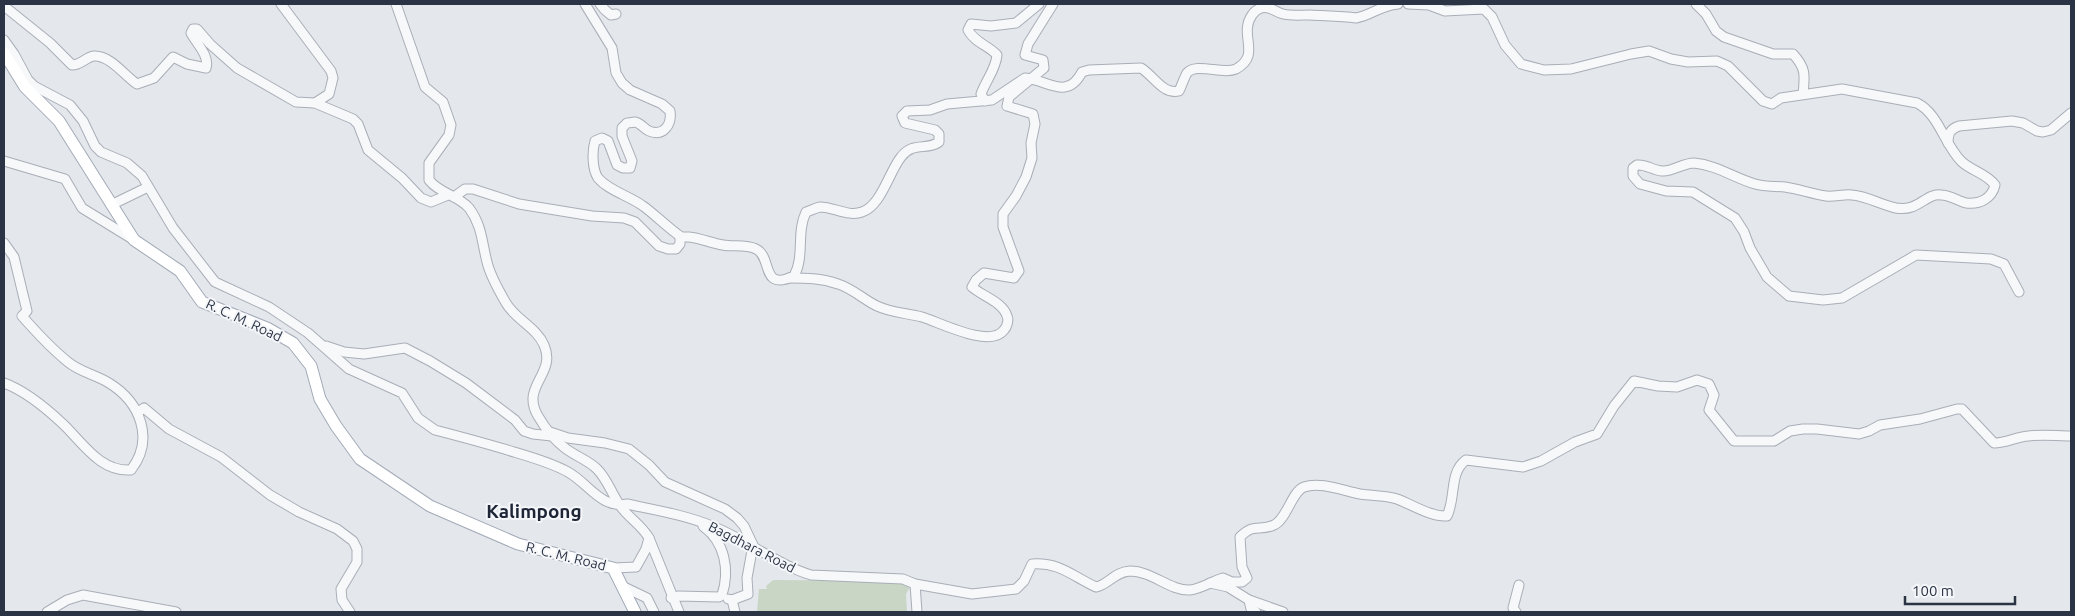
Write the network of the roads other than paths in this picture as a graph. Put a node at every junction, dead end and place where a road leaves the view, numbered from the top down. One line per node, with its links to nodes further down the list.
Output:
1 (281, 4): 17 (street)
2 (396, 4): 22 (street)
3 (585, 4): 24 (street)
4 (600, 4): 11 (street)
5 (1039, 4): 16 (street)
6 (1054, 4): 14 (street)
7 (1398, 4): 14 (street)
8 (1408, 4): 15 (street)
9 (1696, 4): 15 (street)
10 (4, 6): 17 (street)
11 (616, 14)
12 (4, 40): 21 (street)
13 (4, 53): 23 (main road, R. C. M. Road)
14 (1031, 78): 16 (street); 27 (street)
15 (1803, 94): 19 (street)
16 (985, 101): 27 (street)
17 (315, 103): 22 (street)
18 (2071, 113): 19 (street)
19 (1948, 143): 28 (street)
20 (4, 161): 25 (street)
21 (148, 187): 23 (street); 29 (street)
22 (451, 196): 24 (street); 32 (street)
23 (111, 205): 25 (main road, R. C. M. Road)
24 (680, 237): 27 (street)
25 (134, 240): 38 (main road, R. C. M. Road)
26 (4, 243): 31 (street)
27 (788, 278)
28 (2019, 292)
29 (322, 344): 32 (street); 34 (street)
30 (4, 383): 31 (street)
31 (138, 412): 49 (street)
32 (550, 433): 34 (street); 37 (street)
33 (2071, 436): 39 (street)
34 (620, 505): 35 (street, Bagdhara Road); 36 (street)
35 (697, 521): 37 (street, Bagdhara Road); 43 (street)
36 (649, 538): 38 (street); 44 (street)
37 (753, 546): 40 (street, Bagdhara Road); 45 (street)
38 (613, 568): 42 (main road, R. C. M. Road)
39 (1210, 583): 40 (street, Bagdhara Road); 46 (street)
40 (915, 584): 54 (street)
41 (1519, 585): 57 (street)
42 (622, 586): 50 (main road, R. C. M. Road); 51 (street)
43 (719, 597): 44 (street); 45 (street)
44 (672, 598): 52 (street)
45 (732, 600): 53 (street)
46 (1250, 600): 55 (street); 56 (street)
47 (47, 612): 48 (street)
48 (176, 612)
49 (350, 612)
50 (635, 612)
51 (654, 612)
52 (679, 612)
53 (735, 612)
54 (917, 612)
55 (1256, 612)
56 (1283, 612)
57 (1516, 612)

